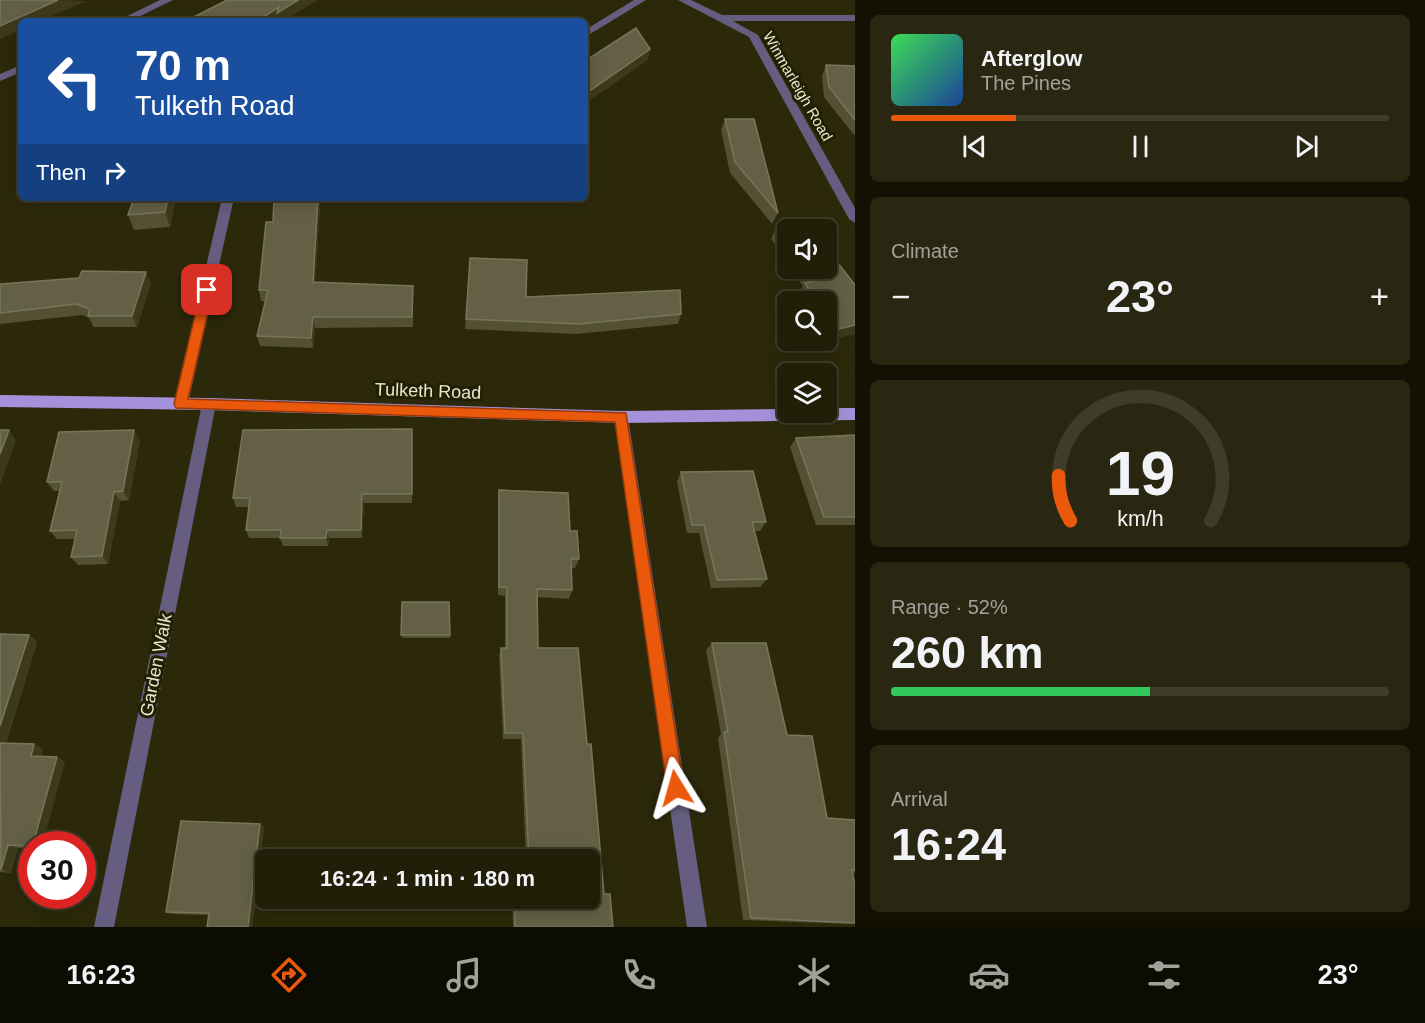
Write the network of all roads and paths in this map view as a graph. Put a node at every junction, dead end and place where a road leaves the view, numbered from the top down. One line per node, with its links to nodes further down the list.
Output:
1 (168, 0): 5 (street)
2 (641, 0): 7 (street)
3 (683, 0): 6 (street, Winmarleigh Road)
4 (853, 17): 6 (street)
5 (129, 18)
6 (720, 18): 11 (street, Winmarleigh Road)
7 (588, 32)
8 (18, 69): 9 (street)
9 (0, 78)
10 (227, 201): 13 (street)
11 (855, 219)
12 (0, 400): 13 (main road, Tulketh Road)
13 (181, 404): 14 (main road, Tulketh Road)
14 (208, 404): 16 (main road, Tulketh Road); 17 (street, Garden Walk)
15 (855, 414): 16 (main road, Tulketh Road)
16 (621, 417): 18 (street)
17 (104, 927)
18 (697, 927)

